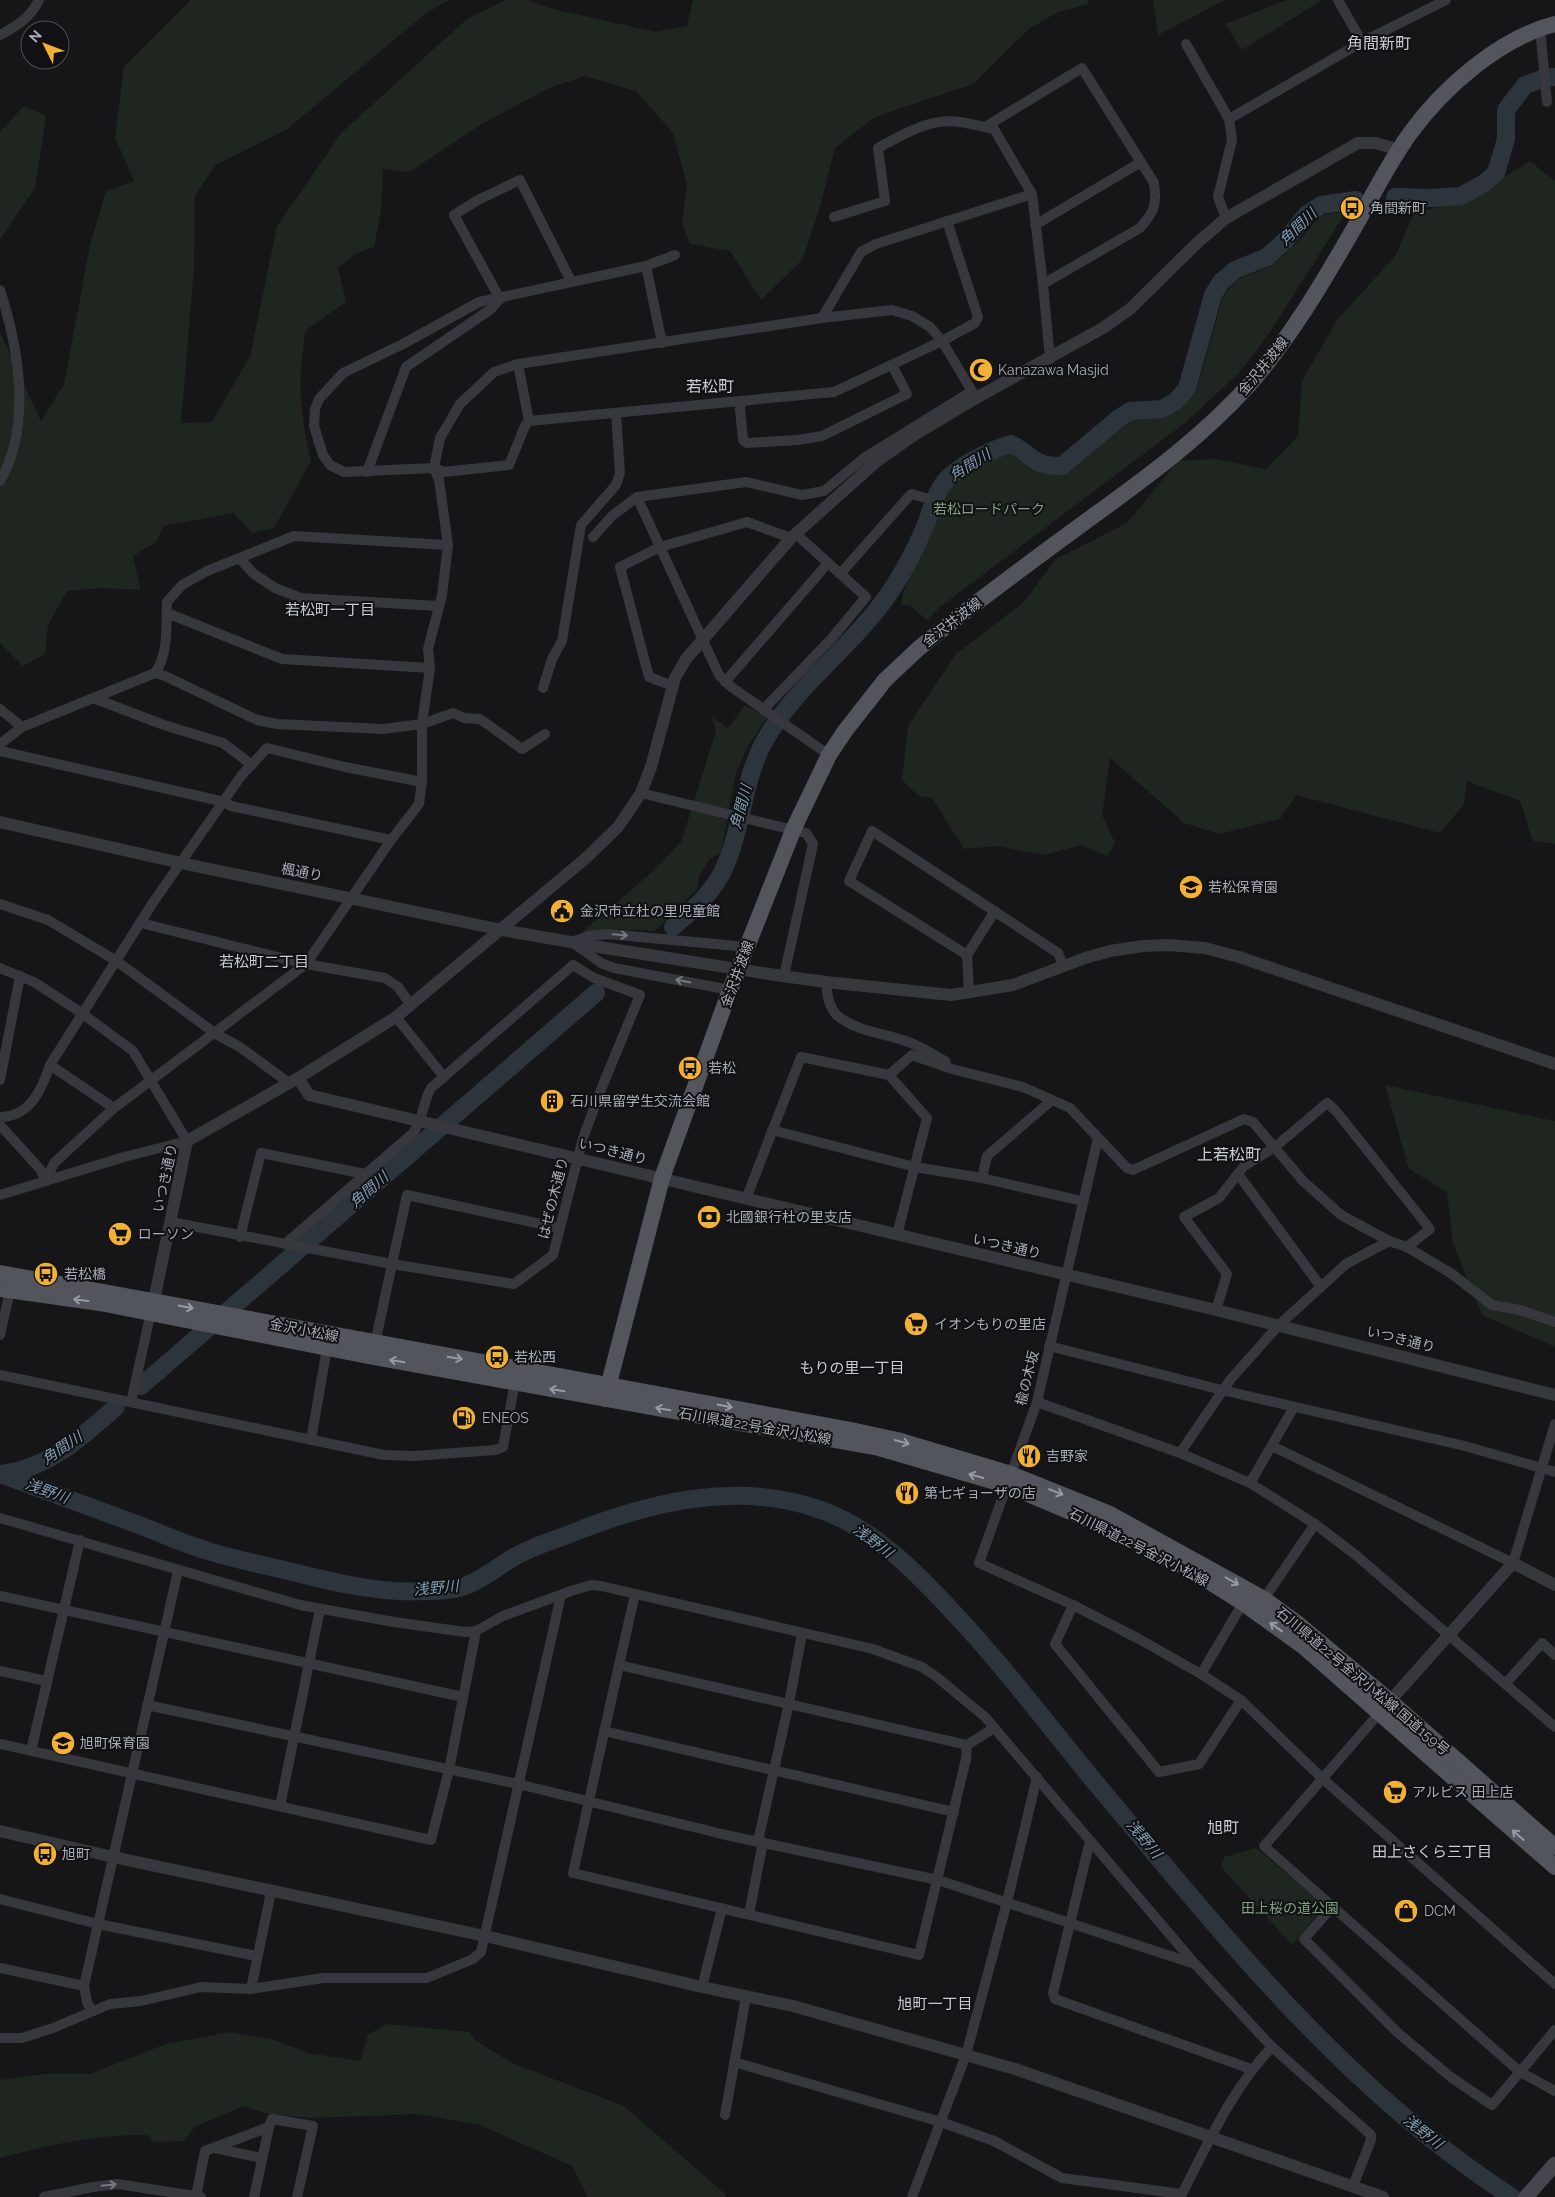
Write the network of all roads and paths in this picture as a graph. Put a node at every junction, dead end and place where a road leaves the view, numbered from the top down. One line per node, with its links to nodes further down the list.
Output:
1 (39, 0): 5 (street)
2 (1338, 0): 6 (street)
3 (1446, 0): 6 (street)
4 (1548, 26): 8 (street); 11 (main road, 金沢井波線)
5 (0, 35)
6 (1362, 42): 9 (street)
7 (1186, 44): 9 (street)
8 (1547, 102)
9 (1229, 119): 15 (street)
10 (985, 128): 12 (street); 13 (street); 14 (street)
11 (1399, 150): 15 (street, いつき通り); 62 (main road, 金沢井波線)
12 (1142, 162): 17 (street); 21 (street)
13 (1032, 194): 16 (street); 17 (street)
14 (834, 217)
15 (1226, 218): 27 (street, いつき通り)
16 (947, 222): 24 (street); 25 (street)
17 (1035, 225): 21 (street)
18 (675, 255): 19 (street)
19 (646, 266): 20 (street); 26 (street)
20 (571, 281): 23 (street); 23 (street)
21 (1043, 284): 27 (street)
22 (0, 290): 36 (street)
23 (500, 300): 35 (street); 35 (street)
24 (822, 318): 25 (street); 26 (street)
25 (942, 341): 29 (street); 30 (street)
26 (662, 342): 28 (street)
27 (1050, 359): 30 (street, いつき通り)
28 (518, 364): 33 (street); 34 (street)
29 (892, 365): 31 (street); 31 (street)
30 (974, 395): 37 (street); 39 (street, いつき通り)
31 (742, 401): 32 (street)
32 (616, 413): 33 (street); 53 (street)
33 (529, 421): 34 (street)
34 (434, 468): 35 (street); 41 (street)
35 (368, 472)
36 (0, 481)
37 (638, 498): 40 (street); 42 (street)
38 (926, 498): 45 (street)
39 (793, 536): 42 (street); 44 (street); 48 (street, いつき通り)
40 (593, 537)
41 (448, 545): 43 (street); 46 (street)
42 (660, 547): 48 (street); 52 (street)
43 (240, 559): 46 (street); 47 (street)
44 (828, 562): 45 (street); 51 (street)
45 (840, 574): 56 (street)
46 (438, 606): 49 (street)
47 (167, 613): 49 (street); 50 (street)
48 (702, 640): 51 (street); 52 (street, いつき通り)
49 (430, 668): 57 (street)
50 (155, 673): 54 (street); 57 (street)
51 (725, 682): 56 (street)
52 (673, 686): 65 (street, いつき通り)
53 (543, 688)
54 (93, 698): 58 (street); 63 (street)
55 (0, 709): 58 (street)
56 (767, 712): 62 (street)
57 (422, 724): 59 (street); 64 (street)
58 (22, 727): 60 (street)
59 (545, 734)
60 (0, 744)
61 (0, 751): 66 (street)
62 (829, 755): 68 (main road, 金沢井波線)
63 (252, 765): 64 (street); 66 (street)
64 (422, 782): 69 (street)
65 (641, 793): 68 (street); 75 (street, いつき通り)
66 (225, 802): 69 (street); 70 (street)
67 (0, 822): 70 (street, 楓通り)
68 (794, 828): 77 (main road, 金沢井波線); 83 (street)
69 (391, 840): 71 (street)
70 (181, 863): 71 (street, 楓通り); 74 (street)
71 (353, 897): 75 (street, 楓通り); 80 (street)
72 (0, 904): 79 (street)
73 (995, 911): 78 (street); 78 (street); 81 (street)
74 (141, 923): 79 (street); 80 (street)
75 (502, 930): 76 (street, 楓通り); 88 (street, いつき通り)
76 (572, 942): 77 (street, one-way to 77); 83 (street, 楓通り, bridge); 86 (street, one-way to 76)
77 (747, 947): 86 (main road, 金沢井波線)
78 (967, 955): 87 (street)
79 (116, 960): 89 (street); 91 (street)
80 (306, 964): 88 (street); 91 (street)
81 (1064, 967): 87 (street, 楓通り); 92 (street, 楓通り)
82 (0, 968): 84 (street)
83 (779, 975): 85 (street, 楓通り)
84 (20, 976): 89 (street); 98 (street)
85 (826, 982): 87 (street, 楓通り); 94 (street)
86 (730, 990): 113 (main road, 金沢井波線)
87 (969, 992)
88 (411, 1005): 90 (street, いつき通り)
89 (83, 1014): 93 (street); 97 (street)
90 (396, 1018): 96 (street); 99 (street, いつき通り)
91 (216, 1034): 97 (street); 99 (street)
92 (1555, 1064)
93 (50, 1065): 101 (street); 102 (street)
94 (948, 1068): 95 (street); 100 (street)
95 (889, 1075): 105 (street); 110 (street)
96 (444, 1077): 103 (street); 109 (street, はぜの木通り)
97 (151, 1079): 101 (street); 107 (street)
98 (0, 1080)
99 (293, 1080): 103 (street); 107 (street, いつき通り)
100 (1052, 1100): 106 (street); 114 (street)
101 (114, 1108): 115 (street)
102 (0, 1117)
103 (427, 1123): 109 (street, いつき通り); 111 (street)
104 (0, 1124): 115 (street)
105 (772, 1130): 110 (street); 117 (street)
106 (1098, 1138): 108 (street); 118 (street, 楡の木坂)
107 (187, 1142): 115 (street); 119 (street, いつき通り)
108 (1275, 1147): 112 (street); 123 (street); 125 (street)
109 (577, 1158): 113 (street, いつき通り); 120 (street, はぜの木通り)
110 (916, 1167): 114 (street); 121 (street)
111 (365, 1174): 122 (street); 124 (street)
112 (1238, 1174): 129 (street); 132 (street)
113 (662, 1178): 117 (street, いつき通り); 143 (main road, 金沢井波線)
114 (982, 1178): 118 (street)
115 (46, 1180): 116 (street)
116 (0, 1195)
117 (746, 1199): 121 (street, いつき通り)
118 (1082, 1201): 128 (street, 楡の木坂)
119 (171, 1222): 122 (street, はぜの木通り); 131 (street, いつき通り)
120 (559, 1228): 126 (street, はぜの木通り); 126 (street)
121 (897, 1235): 128 (street, いつき通り)
122 (240, 1236): 124 (street, はぜの木通り)
123 (1389, 1241): 125 (street); 129 (street)
124 (289, 1245): 126 (street, はぜの木通り)
125 (1407, 1247): 134 (street)
126 (392, 1264): 137 (street)
127 (0, 1273): 131 (main road, 金沢小松線)
128 (1065, 1275): 132 (street, いつき通り); 138 (street, 楡の木坂)
129 (1322, 1287): 135 (street)
130 (5, 1290): 131 (main road, 金沢小松線, one-way to 130); 136 (street)
131 (152, 1306): 133 (main road, 金沢小松線); 145 (street)
132 (1216, 1310): 135 (street, いつき通り)
133 (231, 1322): 137 (main road, 金沢小松線); 139 (main road, 金沢小松線)
134 (1555, 1322)
135 (1279, 1325): 142 (street); 144 (street, いつき通り)
136 (0, 1335)
137 (375, 1344): 143 (main road, 金沢小松線, one-way to 143)
138 (1049, 1346): 142 (street); 146 (street, 楡の木坂)
139 (326, 1348): 141 (main road, 金沢小松線, one-way to 139); 149 (street)
140 (0, 1375): 145 (street)
141 (515, 1382): 143 (main road, 金沢小松線, one-way to 141); 149 (street)
142 (1222, 1390): 147 (street); 151 (street)
143 (607, 1391): 154 (main road, 石川県道22号金沢小松線;国道159号)
144 (1555, 1394)
145 (131, 1402): 149 (street)
146 (1037, 1402): 151 (street); 154 (street, 楡の木坂)
147 (1294, 1407): 150 (street); 152 (street)
148 (1555, 1424): 152 (street)
149 (311, 1440)
150 (1272, 1446): 155 (street); 159 (street)
151 (1180, 1453): 155 (street)
152 (1542, 1467): 153 (street); 159 (street)
153 (1555, 1472)
154 (1008, 1479): 165 (main road, 石川県道22号金沢小松線;国道159号, one-way to 165); 166 (main road, 石川県道22号金沢小松線); 167 (street, 楡の木坂)
155 (1250, 1483): 157 (street)
156 (0, 1518): 158 (street)
157 (1314, 1524): 165 (street); 173 (street)
158 (80, 1540): 160 (street); 169 (street)
159 (1513, 1563): 161 (street); 173 (street)
160 (178, 1571): 168 (street); 171 (street)
161 (1555, 1585)
162 (635, 1594): 163 (street); 172 (street); 176 (street)
163 (561, 1595): 170 (street); 198 (street)
164 (0, 1596): 169 (street)
165 (1264, 1599): 185 (main road, 石川県道22号金沢小松線;国道159号)
166 (1243, 1604): 178 (street); 185 (main road, 石川県道22号金沢小松線, one-way to 166)
167 (1073, 1605): 178 (street); 182 (street)
168 (320, 1609): 170 (street); 175 (street)
169 (63, 1610): 171 (street); 179 (street)
170 (476, 1631): 181 (street)
171 (164, 1632): 175 (street); 184 (street)
172 (802, 1634): 183 (street); 187 (street)
173 (1449, 1635): 180 (street); 185 (street)
174 (1555, 1655): 180 (street)
175 (310, 1664): 181 (street); 189 (street)
176 (619, 1665): 183 (street); 188 (street)
177 (0, 1671): 179 (street)
178 (1200, 1674): 182 (street)
179 (46, 1681): 192 (street)
180 (1506, 1683): 186 (street)
181 (464, 1696): 193 (street)
182 (1241, 1700): 197 (street)
183 (789, 1702): 191 (street); 194 (street)
184 (147, 1705): 189 (street); 195 (street)
185 (1385, 1707): 197 (street); 205 (main road, 石川県道22号金沢小松線;国道159号); 207 (main road, 石川県道22号金沢小松線, one-way to 185)
186 (1555, 1727)
187 (994, 1728): 191 (street); 196 (street)
188 (604, 1731): 194 (street); 199 (street)
189 (295, 1736): 193 (street); 200 (street)
190 (0, 1744): 192 (street)
191 (967, 1745): 201 (street)
192 (31, 1752): 195 (street)
193 (449, 1770): 198 (street); 200 (street)
194 (774, 1770): 201 (street); 204 (street)
195 (132, 1775): 200 (street); 206 (street)
196 (1037, 1777): 203 (street); 211 (street)
197 (1322, 1779): 212 (street); 221 (street)
198 (518, 1784): 199 (street); 217 (street)
199 (589, 1802): 204 (street); 213 (street)
200 (280, 1806)
201 (954, 1812): 208 (street)
202 (0, 1830): 206 (street)
203 (1090, 1841): 215 (street); 219 (street)
204 (761, 1842): 208 (street); 214 (street)
205 (1555, 1847)
206 (113, 1857): 209 (street); 216 (street)
207 (1555, 1867)
208 (938, 1880): 211 (street); 214 (street)
209 (271, 1892): 217 (street); 218 (street)
210 (0, 1899): 216 (street)
211 (1007, 1902): 215 (street); 230 (street)
212 (1332, 1907): 233 (street); 233 (street)
213 (722, 1908): 214 (street); 223 (street)
214 (749, 1914)
215 (1070, 1922): 219 (street); 232 (street)
216 (98, 1924): 218 (street); 222 (street)
217 (485, 1936): 223 (street); 224 (street)
218 (258, 1956): 224 (street)
219 (1196, 1964): 229 (street)
220 (0, 1968): 222 (street)
221 (1555, 1984)
222 (84, 1986): 226 (street)
223 (702, 1987): 225 (street)
224 (251, 1989): 226 (street)
225 (746, 1997): 230 (street); 231 (street)
226 (92, 2011): 228 (street)
227 (1555, 2030): 233 (street)
228 (0, 2038)
229 (1272, 2047): 232 (street); 242 (street)
230 (966, 2054): 236 (street); 238 (street)
231 (734, 2062): 235 (street); 236 (street)
232 (1251, 2069): 238 (street)
233 (1520, 2072): 234 (street)
234 (1555, 2090)
235 (725, 2115)
236 (940, 2122): 238 (street); 247 (street)
237 (269, 2127): 239 (street); 240 (street); 246 (street)
238 (1212, 2136): 242 (street)
239 (213, 2148): 240 (street); 244 (street)
240 (262, 2158): 245 (street)
241 (1554, 2165): 249 (main road)
242 (1353, 2186): 248 (street)
243 (44, 2197): 244 (street, one-way to 244)
244 (199, 2197)
245 (254, 2197)
246 (297, 2197)
247 (912, 2197)
248 (1383, 2197)
249 (1526, 2197)

